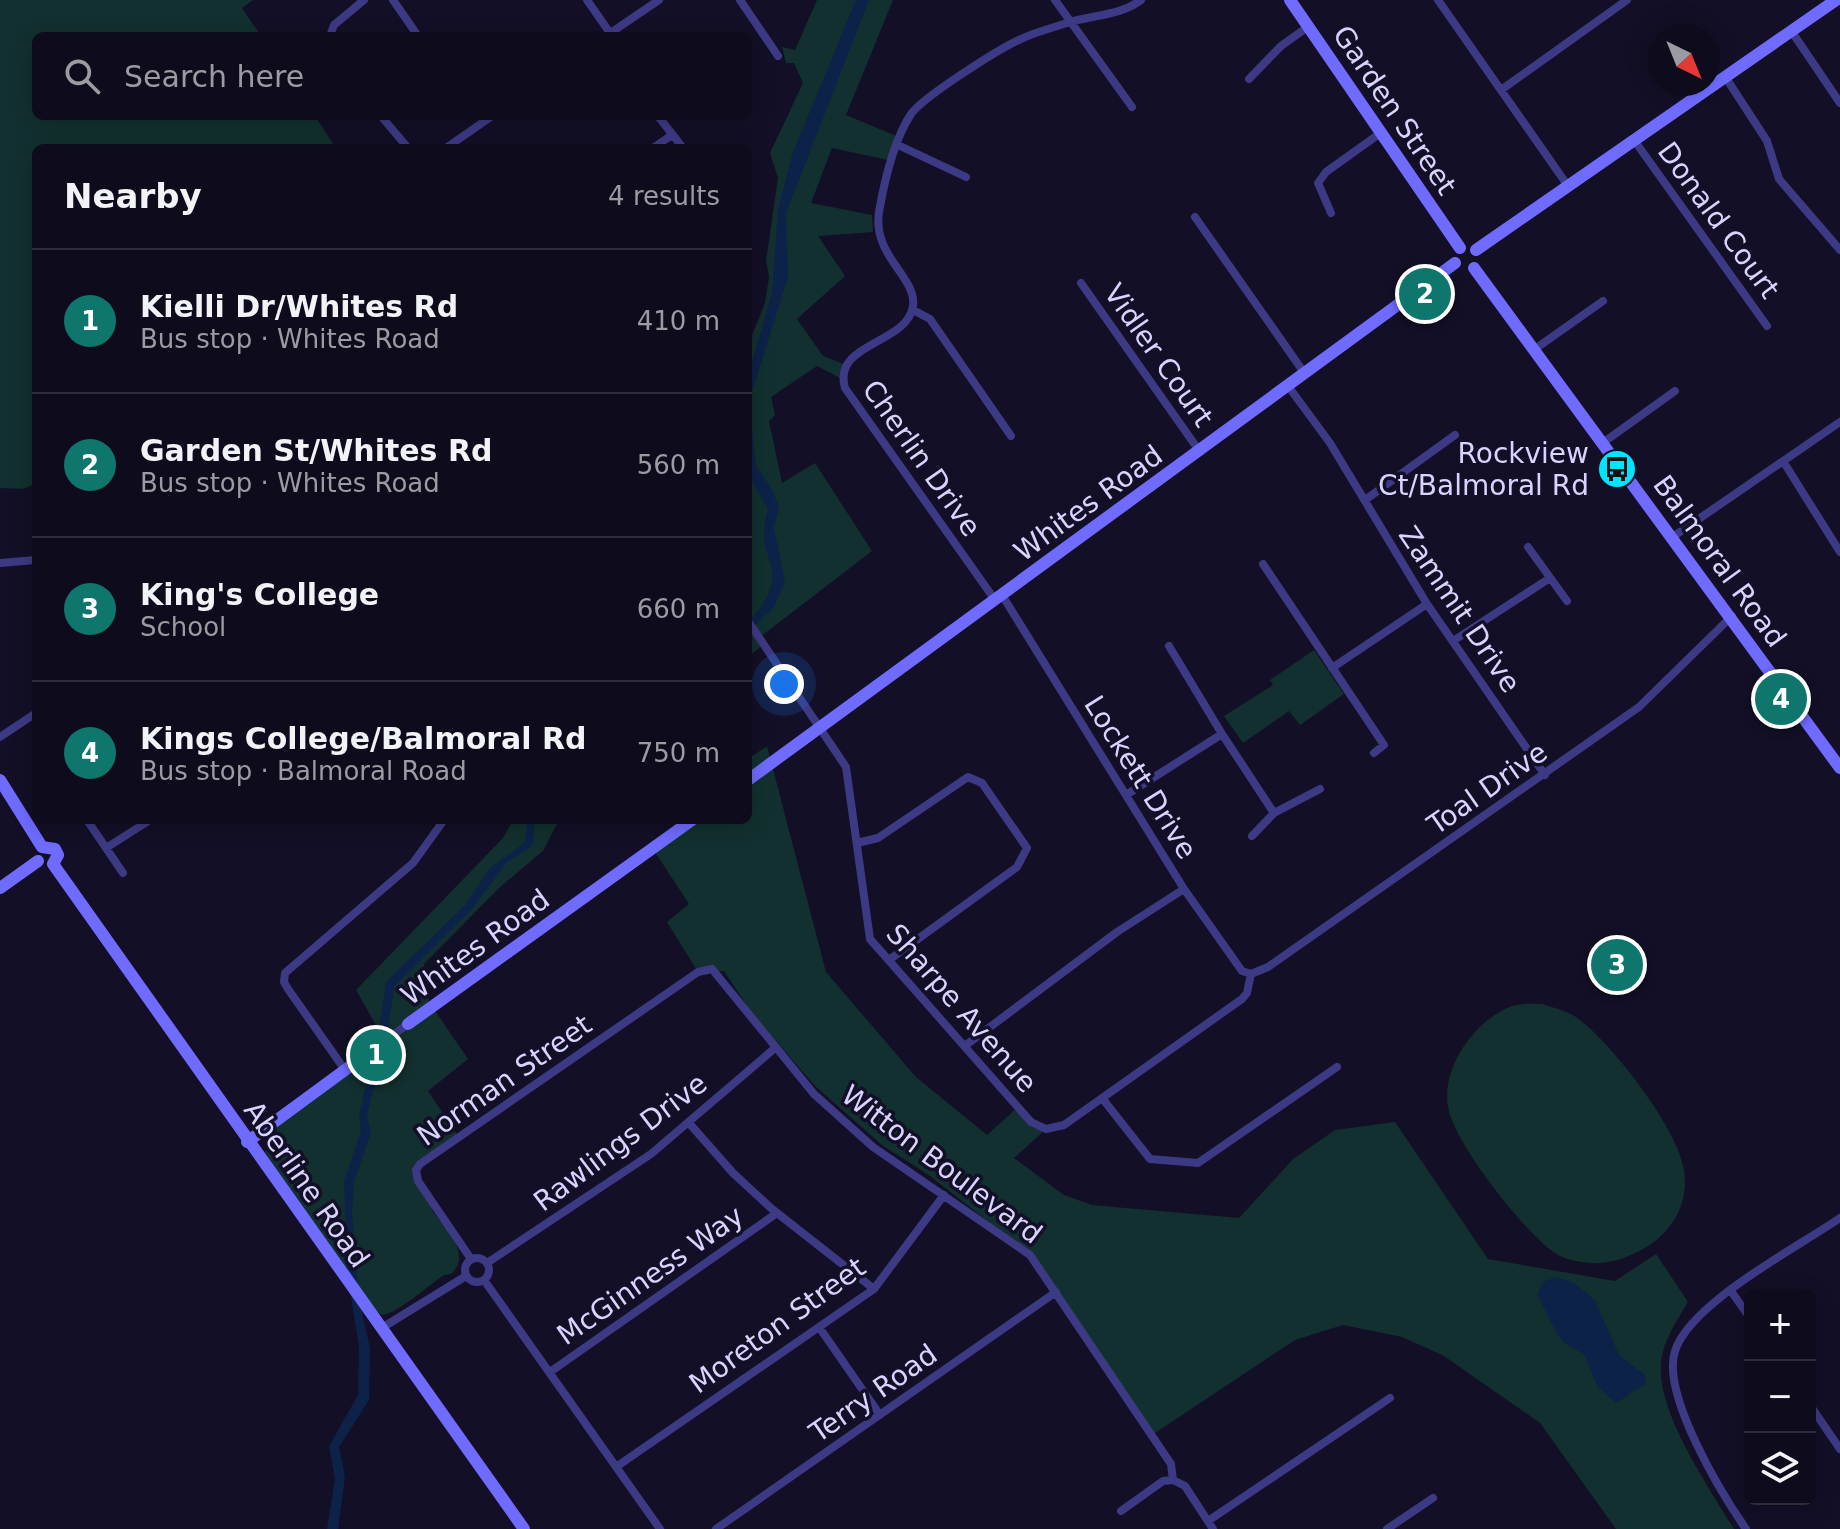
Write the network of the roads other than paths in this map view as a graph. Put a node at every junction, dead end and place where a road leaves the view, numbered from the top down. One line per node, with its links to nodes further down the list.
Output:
1 (364, 0): 14 (street)
2 (393, 0): 15 (street)
3 (587, 0): 16 (street)
4 (659, 0): 17 (street)
5 (740, 0): 19 (street)
6 (1055, 0): 12 (street)
7 (1141, 0): 12 (street)
8 (1290, 0): 13 (street, Garden Street)
9 (1627, 0): 22 (street)
10 (1836, 0): 18 (street)
11 (1443, 2): 22 (street)
12 (1070, 22): 24 (street); 35 (street)
13 (1309, 26): 21 (street); 28 (street, Garden Street)
14 (331, 32)
15 (415, 32)
16 (606, 32)
17 (612, 32)
18 (1792, 32): 20 (street); 23 (street)
19 (778, 56)
20 (1726, 78): 30 (street); 42 (street)
21 (1249, 79)
22 (1501, 90): 37 (street)
23 (1840, 103)
24 (1132, 107)
25 (384, 120): 31 (street)
26 (478, 120): 32 (street)
27 (661, 120): 29 (street)
28 (1382, 132): 38 (street); 40 (street, Garden Street)
29 (672, 135): 33 (street); 34 (street)
30 (1634, 140): 37 (street); 48 (street, Donald Court)
31 (405, 144)
32 (451, 144)
33 (659, 144)
34 (680, 144)
35 (898, 145): 36 (street); 47 (street)
36 (966, 177)
37 (1568, 186): 41 (street)
38 (1331, 213)
39 (1195, 217): 50 (street)
40 (1460, 248): 41 (street); 43 (street)
41 (1476, 250): 44 (street)
42 (1840, 250)
43 (1455, 263): 44 (street); 50 (street, Whites Road)
44 (1474, 268): 49 (street, Balmoral Road)
45 (1081, 283): 57 (street, Vidler Court)
46 (1603, 301): 49 (street)
47 (913, 310): 55 (street); 67 (street, Cherlin Drive)
48 (1767, 326)
49 (1535, 349): 56 (street, Balmoral Road)
50 (1305, 374): 51 (street, Whites Road)
51 (1288, 386): 57 (street, Whites Road); 59 (street, Zammit Drive)
52 (1675, 391): 56 (street)
53 (1840, 422): 58 (street)
54 (1455, 435): 59 (street)
55 (1011, 436)
56 (1604, 442): 60 (street, Balmoral Road)
57 (1200, 452): 67 (street, Whites Road)
58 (1783, 461): 60 (street); 62 (street)
59 (1365, 500): 69 (street, Zammit Drive)
60 (1674, 536): 70 (street, Balmoral Road)
61 (1528, 547): 66 (street)
62 (1840, 552)
63 (32, 560): 64 (street)
64 (0, 563)
65 (1263, 564): 74 (street)
66 (1550, 578): 68 (street); 72 (street)
67 (998, 597): 76 (street, Whites Road); 87 (street, Lockett Drive)
68 (1567, 601)
69 (1427, 604): 72 (street, Zammit Drive); 74 (street)
70 (1732, 616): 82 (street, Balmoral Road); 83 (street, Toal Drive)
71 (752, 626): 76 (street, Sharpe Avenue)
72 (1453, 641): 83 (street, Zammit Drive)
73 (1169, 646): 77 (street)
74 (1332, 668): 80 (street)
75 (32, 716): 78 (street)
76 (822, 727): 84 (street, Whites Road); 94 (street, Sharpe Avenue)
77 (1222, 734): 87 (street); 88 (street)
78 (0, 737)
79 (1394, 739): 80 (street)
80 (1384, 745): 81 (street)
81 (1374, 753)
82 (1840, 768)
83 (1545, 775): 104 (street, Toal Drive)
84 (752, 777)
85 (0, 780): 95 (street)
86 (1320, 789): 88 (street)
87 (1126, 795): 101 (street, Lockett Drive)
88 (1274, 813): 93 (street)
89 (90, 824): 96 (street)
90 (144, 824): 96 (street)
91 (441, 824): 110 (street)
92 (686, 824): 105 (street, Whites Road)
93 (1252, 836)
94 (857, 843): 102 (street, Sharpe Avenue); 102 (street)
95 (42, 847): 97 (street); 98 (street)
96 (106, 848): 99 (street)
97 (38, 861): 98 (street); 100 (street)
98 (53, 864): 113 (street, Aberline Road)
99 (123, 873)
100 (0, 888)
101 (1184, 889): 104 (street, Lockett Drive); 106 (street)
102 (889, 960): 106 (street, Sharpe Avenue)
103 (706, 968): 108 (street, Witton Boulevard); 117 (street, Norman Street)
104 (1251, 974): 111 (street, Sharpe Avenue)
105 (408, 1024): 107 (street, Whites Road)
106 (966, 1045): 111 (street, Sharpe Avenue)
107 (375, 1048): 110 (street, Whites Road)
108 (775, 1048): 112 (street, Rawlings Drive); 114 (street, Witton Boulevard)
109 (1337, 1067): 111 (street)
110 (345, 1070): 113 (street, Whites Road)
111 (1102, 1098)
112 (689, 1123): 115 (street); 118 (street, Rawlings Drive)
113 (247, 1142): 126 (street, Aberline Road)
114 (944, 1195): 121 (street, Moreton Street); 123 (street, Witton Boulevard)
115 (777, 1213): 121 (street); 127 (street, McGinness Way)
116 (1839, 1222): 122 (street)
117 (471, 1259): 118 (street); 119 (street)
118 (487, 1263): 120 (street)
119 (466, 1276): 120 (street); 126 (street)
120 (484, 1280): 127 (street)
121 (874, 1289): 125 (street, Moreton Street)
122 (1731, 1291): 124 (street); 141 (street)
123 (1056, 1292): 130 (street, Terry Road); 133 (street, Witton Boulevard)
124 (1744, 1309)
125 (819, 1327): 130 (street); 132 (street, Moreton Street)
126 (380, 1329): 137 (street, Aberline Road)
127 (550, 1372): 132 (street)
128 (1390, 1398): 136 (street)
129 (1816, 1414): 131 (street)
130 (880, 1415): 139 (street, Terry Road)
131 (1840, 1449)
132 (616, 1467): 138 (street)
133 (1173, 1480): 135 (street); 136 (street, Witton Boulevard)
134 (1433, 1498): 140 (street)
135 (1121, 1511)
136 (1211, 1525)
137 (524, 1529)
138 (660, 1529)
139 (716, 1529)
140 (1387, 1529)
141 (1746, 1529)

